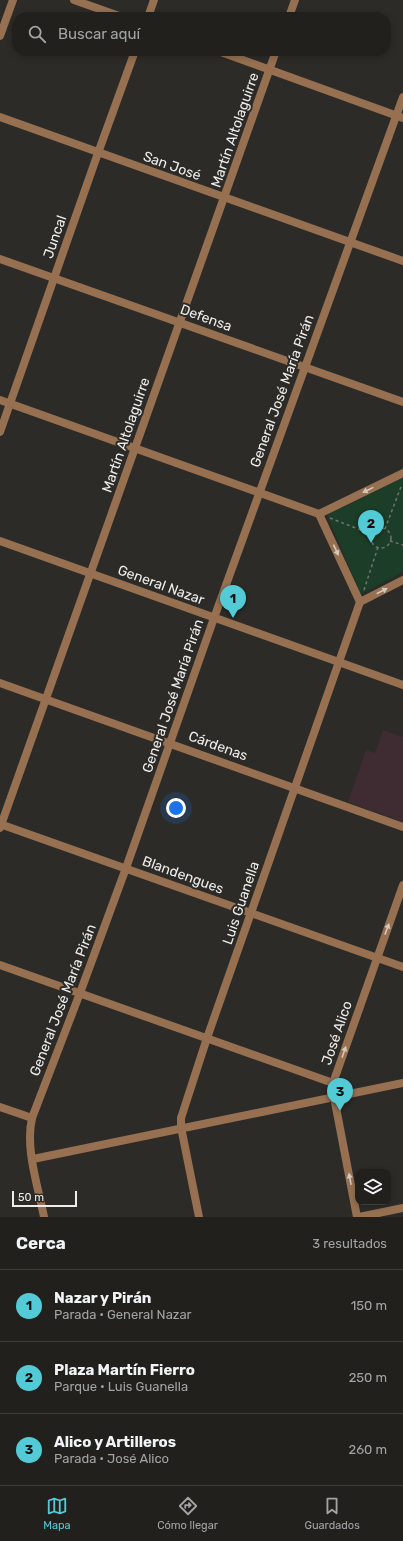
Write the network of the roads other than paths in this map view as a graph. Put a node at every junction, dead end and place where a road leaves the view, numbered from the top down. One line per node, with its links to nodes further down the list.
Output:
1 (13, 0): 8 (street)
2 (74, 0): 5 (street)
3 (154, 0): 6 (street)
4 (295, 0): 7 (street)
5 (108, 12)
6 (150, 12)
7 (291, 12)
8 (0, 36)
9 (134, 56): 16 (street, Juncal)
10 (232, 56): 12 (street)
11 (274, 56): 12 (street, Martín Altolaguirre)
12 (270, 69): 15 (street); 17 (street, Martín Altolaguirre)
13 (403, 97): 15 (street, General José María Pirán)
14 (0, 117): 16 (street, San José)
15 (400, 117): 18 (street, General José María Pirán)
16 (98, 153): 17 (street, San José); 21 (street, Juncal)
17 (224, 198): 18 (street, San José); 22 (street, Martín Altolaguirre)
18 (350, 243): 20 (street, San José); 23 (street, General José María Pirán)
19 (0, 259): 21 (street, Defensa)
20 (403, 261)
21 (54, 278): 22 (street, Defensa); 26 (street, Juncal)
22 (179, 322): 23 (street, Defensa); 28 (street, Martín Altolaguirre)
23 (304, 368): 25 (street, Defensa); 30 (street, General José María Pirán)
24 (0, 400): 26 (street)
25 (403, 402)
26 (10, 404): 27 (street, Juncal); 28 (street)
27 (0, 432)
28 (135, 448): 30 (street); 33 (street, Martín Altolaguirre)
29 (403, 473): 31 (street, one-way to 31)
30 (260, 492): 31 (street); 36 (street, General José María Pirán)
31 (319, 514): 35 (street, one-way to 35)
32 (0, 541): 33 (street, General Nazar)
33 (90, 574): 36 (street, General Nazar); 40 (street, Martín Altolaguirre)
34 (403, 580): 35 (street, one-way to 34)
35 (360, 602): 37 (street, Luis Guanella)
36 (214, 618): 37 (street, General Nazar); 41 (street, General José María Pirán)
37 (338, 662): 39 (street, General Nazar); 42 (street, Luis Guanella)
38 (0, 683): 40 (street, Cárdenas)
39 (403, 685)
40 (45, 699): 41 (street, Cárdenas); 43 (street, Martín Altolaguirre)
41 (171, 743): 42 (street, Cárdenas); 45 (street, General José María Pirán)
42 (295, 788): 44 (street, Cárdenas); 47 (street, Luis Guanella)
43 (0, 825): 45 (street, Blandengues)
44 (403, 827)
45 (126, 868): 47 (street, Blandengues); 51 (street, General José María Pirán)
46 (403, 885): 48 (street, José Alico, one-way to 46)
47 (251, 913): 48 (street, Blandengues); 52 (street, Luis Guanella)
48 (377, 958): 50 (street, Blandengues); 54 (street, José Alico, one-way to 48)
49 (0, 965): 51 (street)
50 (403, 967)
51 (80, 993): 52 (street); 57 (street, General José María Pirán)
52 (207, 1038): 54 (street); 58 (street, Luis Guanella)
53 (403, 1082): 55 (street)
54 (334, 1083): 55 (street, José Alico)
55 (334, 1097): 58 (street); 63 (street, José Alico, one-way to 55)
56 (0, 1107): 57 (street)
57 (32, 1118): 59 (street, General José María Pirán)
58 (181, 1127): 59 (street); 62 (street, Luis Guanella)
59 (32, 1158): 61 (street, General José María Pirán)
60 (403, 1208): 63 (street)
61 (44, 1217)
62 (199, 1217)
63 (358, 1217)

